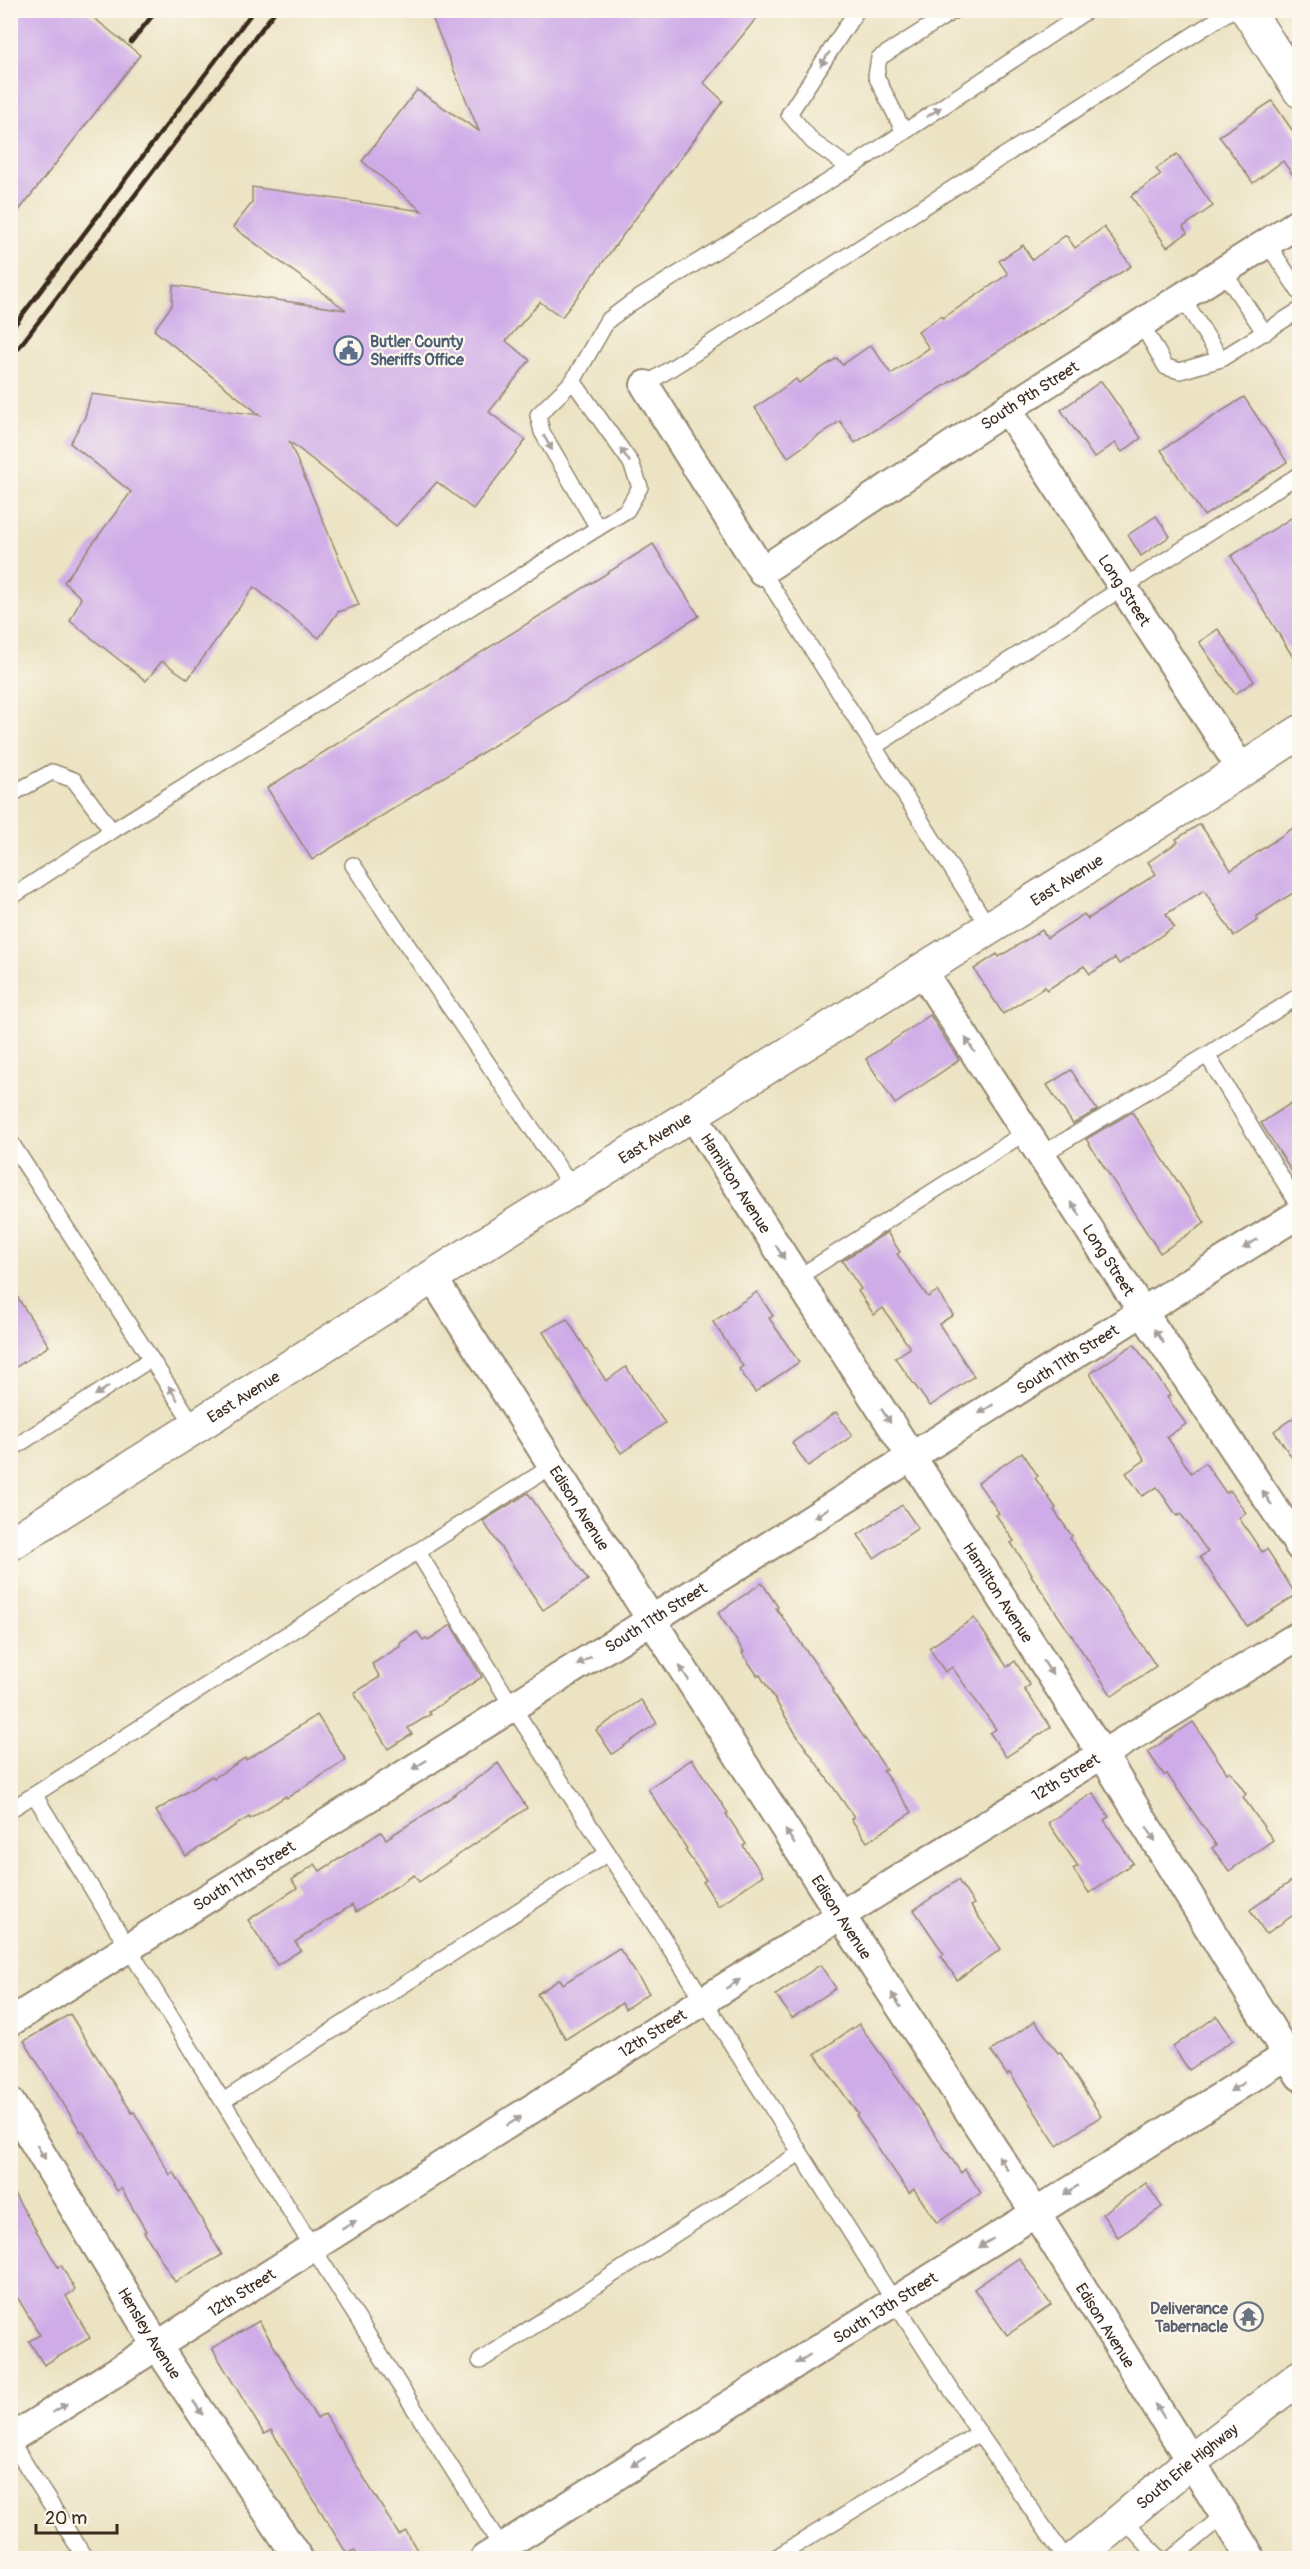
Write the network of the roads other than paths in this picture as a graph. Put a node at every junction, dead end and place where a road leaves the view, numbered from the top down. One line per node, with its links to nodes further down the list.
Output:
1 (857, 10): 8 (lane, one-way to 8)
2 (955, 10): 7 (lane)
3 (1088, 10): 7 (lane, one-way to 3)
4 (1232, 10): 19 (lane)
5 (1247, 10): 6 (street)
6 (1299, 92)
7 (904, 132): 8 (lane)
8 (850, 168): 18 (lane)
9 (1299, 222): 10 (street, South 9th Street)
10 (1266, 243): 11 (street, South 9th Street); 12 (lane)
11 (1223, 271): 13 (street, South 9th Street); 16 (lane)
12 (1299, 293)
13 (1182, 297): 15 (street, South 9th Street); 17 (lane)
14 (1299, 310): 16 (lane)
15 (1141, 323): 17 (lane); 20 (street, South 9th Street)
16 (1265, 333): 17 (lane)
17 (1221, 359)
18 (573, 381): 22 (lane, one-way to 22); 22 (lane, one-way to 18)
19 (645, 385): 23 (street)
20 (1007, 409): 23 (street, South 9th Street); 24 (street, Long Street)
21 (1299, 474): 24 (lane)
22 (598, 528): 29 (lane)
23 (762, 571): 26 (lane)
24 (1123, 586): 26 (lane); 27 (street, Long Street)
25 (1299, 732): 27 (street, East Avenue)
26 (874, 747): 32 (lane)
27 (1242, 770): 32 (street, East Avenue)
28 (10, 795): 29 (lane)
29 (112, 831): 31 (lane)
30 (353, 865): 39 (lane)
31 (10, 898)
32 (990, 928): 33 (street, East Avenue)
33 (922, 971): 36 (street, East Avenue); 38 (street, Long Street, one-way to 33)
34 (1299, 995): 35 (lane)
35 (1207, 1054): 38 (lane); 40 (lane)
36 (692, 1114): 39 (street, East Avenue); 43 (street, Hamilton Avenue, one-way to 43)
37 (10, 1141): 45 (lane)
38 (1034, 1143): 43 (lane); 44 (street, Long Street, one-way to 38)
39 (573, 1189): 42 (street, East Avenue)
40 (1299, 1208)
41 (1299, 1213): 44 (street, South 11th Street, one-way to 44)
42 (432, 1277): 46 (street, East Avenue); 49 (street, Edison Avenue)
43 (797, 1278): 48 (street, Hamilton Avenue, one-way to 48)
44 (1142, 1311): 48 (street, South 11th Street, one-way to 48); 51 (street, Long Street, one-way to 44)
45 (151, 1359): 46 (lane, one-way to 45); 47 (lane, one-way to 47)
46 (195, 1427): 50 (street, East Avenue)
47 (10, 1450)
48 (912, 1456): 53 (street, South 11th Street, one-way to 53); 56 (street, Hamilton Avenue, one-way to 56)
49 (552, 1466): 52 (lane); 53 (street, Edison Avenue)
50 (10, 1544)
51 (1299, 1547)
52 (418, 1552): 55 (lane); 57 (lane)
53 (650, 1620): 55 (street, South 11th Street, one-way to 55); 60 (street, Edison Avenue, one-way to 53)
54 (1299, 1635): 56 (street, 12th Street)
55 (512, 1706): 59 (lane); 61 (street, South 11th Street, one-way to 61)
56 (1102, 1754): 60 (street, 12th Street); 64 (street, Hamilton Avenue, one-way to 64)
57 (35, 1796): 58 (lane); 61 (lane)
58 (10, 1810)
59 (608, 1853): 62 (lane); 65 (lane)
60 (841, 1916): 62 (street, 12th Street, one-way to 60); 68 (street, Edison Avenue, one-way to 60)
61 (129, 1948): 63 (street, South 11th Street); 65 (lane)
62 (705, 2002): 67 (lane); 69 (street, 12th Street, one-way to 62)
63 (10, 2022)
64 (1293, 2066): 68 (street, South 13th Street, one-way to 68)
65 (223, 2101): 69 (lane)
66 (10, 2102): 71 (street, Hensley Avenue, one-way to 71)
67 (800, 2153): 70 (lane); 72 (lane)
68 (1035, 2212): 70 (street, South 13th Street, one-way to 70); 76 (street, Edison Avenue, one-way to 68)
69 (313, 2248): 71 (street, 12th Street); 79 (lane)
70 (894, 2301): 74 (lane); 79 (street, South 13th Street, one-way to 79)
71 (157, 2346): 75 (street, 12th Street, one-way to 71); 81 (street, Hensley Avenue, one-way to 81)
72 (480, 2361)
73 (1299, 2377): 76 (street, South Erie Highway)
74 (979, 2433): 82 (lane); 83 (lane)
75 (10, 2440): 80 (lane)
76 (1191, 2461): 77 (street, Edison Avenue); 78 (street, South Erie Highway)
77 (1224, 2516): 86 (lane); 87 (street, Edison Avenue)
78 (1123, 2518): 84 (street, South Erie Highway); 85 (lane)
79 (498, 2555)
80 (85, 2559)
81 (298, 2559)
82 (775, 2559)
83 (1065, 2559)
84 (1076, 2559)
85 (1159, 2559)
86 (1172, 2559)
87 (1251, 2559)

